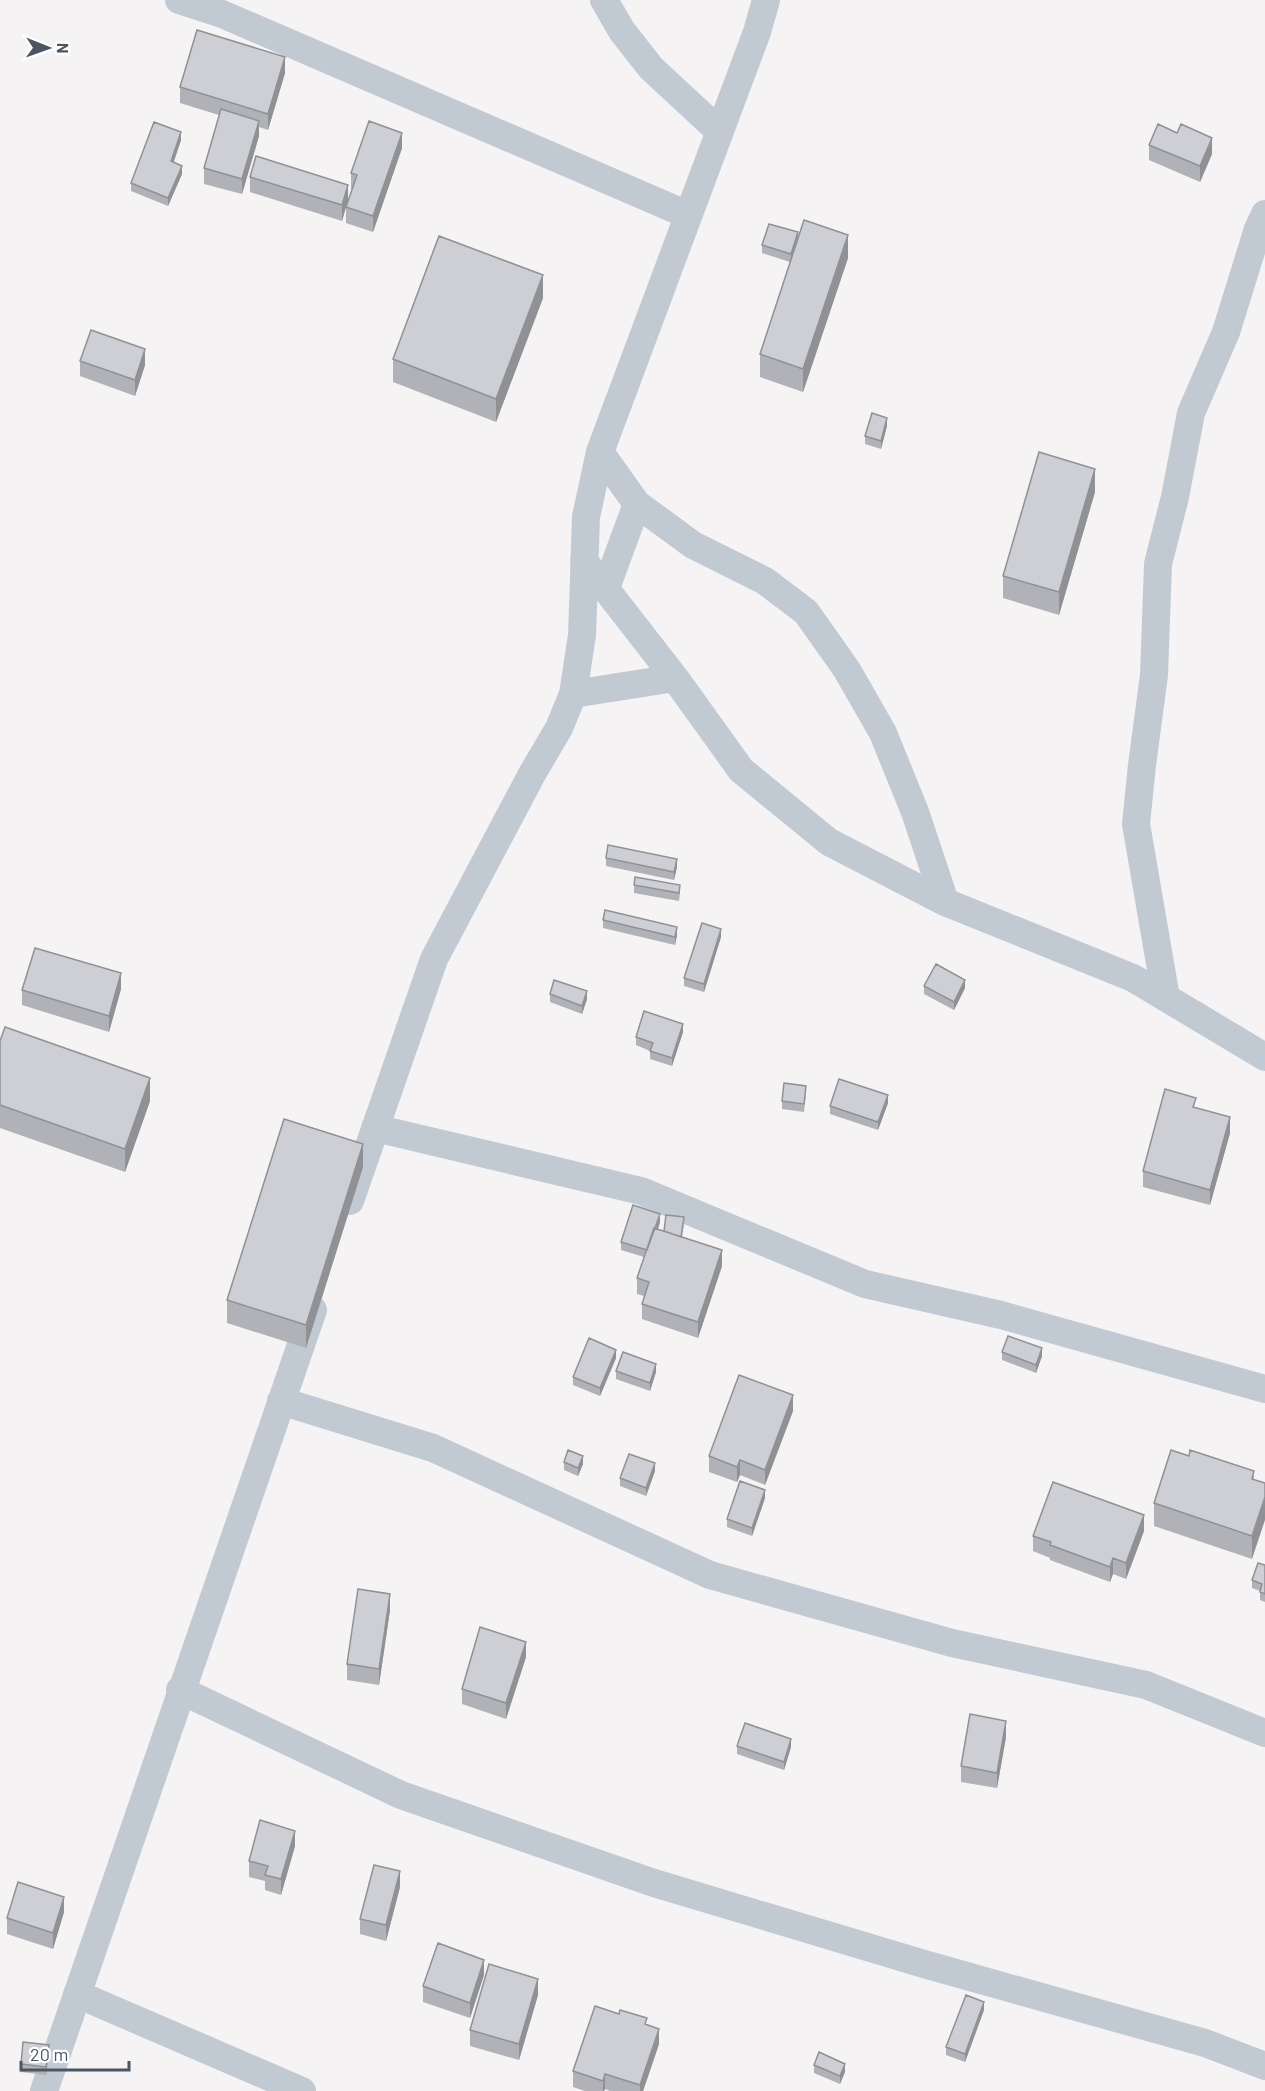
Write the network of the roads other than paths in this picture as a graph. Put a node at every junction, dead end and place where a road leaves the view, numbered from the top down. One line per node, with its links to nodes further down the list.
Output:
1 (179, 0): 6 (street)
2 (604, 0): 4 (street)
3 (766, 0): 4 (street)
4 (719, 131): 6 (street)
5 (1265, 214): 14 (street)
6 (688, 215): 7 (street)
7 (600, 452): 8 (street); 9 (street)
8 (637, 504): 10 (street); 13 (street)
9 (584, 561): 10 (street); 12 (street)
10 (606, 588): 11 (street)
11 (675, 678): 12 (street); 13 (street)
12 (573, 694): 16 (street)
13 (945, 902): 14 (street)
14 (1166, 998): 15 (street)
15 (1265, 1057)
16 (375, 1128): 17 (street); 19 (street)
17 (341, 1226)
18 (323, 1281): 20 (street)
19 (1265, 1389)
20 (281, 1401): 21 (street); 22 (street)
21 (180, 1690): 23 (street); 24 (street)
22 (1265, 1733)
23 (77, 1994): 25 (street); 26 (street)
24 (1265, 2066)
25 (44, 2091)
26 (302, 2091)

